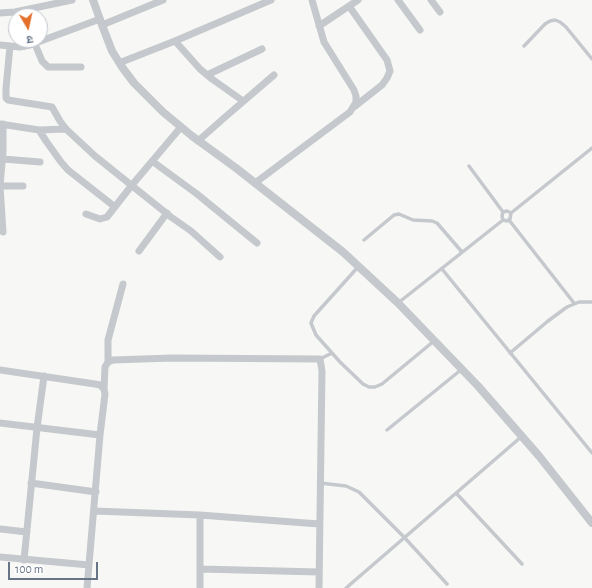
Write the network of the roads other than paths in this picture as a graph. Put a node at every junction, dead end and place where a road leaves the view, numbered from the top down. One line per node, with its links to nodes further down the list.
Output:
1 (72, 0): 11 (street)
2 (94, 0): 12 (street)
3 (163, 0): 12 (street)
4 (271, 0): 16 (street)
5 (312, 0): 13 (street)
6 (358, 0): 9 (street)
7 (398, 0): 14 (street)
8 (431, 0): 10 (street)
9 (349, 6): 13 (street); 28 (street)
10 (440, 12)
11 (0, 13)
12 (101, 22): 15 (street); 23 (street)
13 (319, 26): 28 (street)
14 (420, 30)
15 (48, 40)
16 (175, 42): 23 (street); 25 (street)
17 (524, 46): 21 (lane)
18 (10, 48): 31 (street)
19 (37, 48): 24 (street)
20 (262, 49): 25 (street)
21 (590, 54): 22 (lane)
22 (592, 59)
23 (119, 63): 30 (street)
24 (81, 66)
25 (207, 75): 27 (street)
26 (274, 75): 27 (street)
27 (243, 101): 33 (street)
28 (353, 108): 39 (street)
29 (2, 124): 32 (street); 35 (street)
30 (181, 127): 33 (street); 36 (street)
31 (66, 129): 32 (street); 40 (street)
32 (39, 130): 43 (street)
33 (198, 141): 39 (street)
34 (592, 148): 47 (lane)
35 (3, 159): 37 (street); 41 (street)
36 (152, 161): 40 (street); 52 (street)
37 (40, 162)
38 (469, 166): 44 (lane)
39 (255, 183): 56 (street)
40 (132, 185): 43 (street); 45 (street)
41 (0, 186): 42 (street); 50 (street)
42 (22, 186)
43 (115, 207): 46 (street)
44 (503, 212): 47 (lane); 48 (lane)
45 (167, 213): 53 (street); 55 (street)
46 (86, 214)
47 (511, 214): 49 (lane)
48 (503, 220): 49 (lane); 54 (lane)
49 (509, 220): 61 (lane)
50 (3, 232)
51 (364, 240): 54 (lane)
52 (257, 243)
53 (139, 251)
54 (462, 252): 57 (lane)
55 (220, 257)
56 (359, 266): 60 (street); 63 (lane)
57 (442, 269): 60 (lane); 64 (lane)
58 (123, 284): 66 (street)
59 (592, 302): 61 (lane)
60 (398, 303): 62 (street)
61 (574, 303): 64 (lane)
62 (434, 340): 63 (lane); 67 (street)
63 (332, 352): 65 (lane)
64 (510, 353): 76 (lane)
65 (320, 359): 66 (street); 78 (street)
66 (108, 362): 70 (street)
67 (462, 369): 73 (lane); 75 (street)
68 (0, 370): 69 (street)
69 (44, 376): 70 (street); 72 (street)
70 (104, 389): 74 (street)
71 (0, 423): 72 (street)
72 (37, 428): 74 (street); 77 (street)
73 (387, 430)
74 (100, 435): 79 (street)
75 (522, 437): 80 (lane); 83 (street)
76 (592, 453)
77 (31, 483): 79 (street); 86 (street)
78 (320, 483): 84 (street); 87 (lane)
79 (96, 492): 81 (street)
80 (456, 493): 87 (lane); 90 (lane)
81 (94, 511): 82 (street); 91 (street)
82 (200, 515): 84 (street); 92 (street)
83 (592, 523)
84 (319, 524): 93 (street)
85 (0, 529): 86 (street)
86 (27, 532): 89 (street)
87 (404, 537): 94 (lane); 98 (lane)
88 (0, 557): 89 (street)
89 (24, 560): 91 (street)
90 (522, 564)
91 (89, 565): 95 (street)
92 (200, 569): 93 (street); 96 (street)
93 (319, 572): 97 (street)
94 (447, 584)
95 (87, 588)
96 (200, 588)
97 (319, 588)
98 (346, 588)

